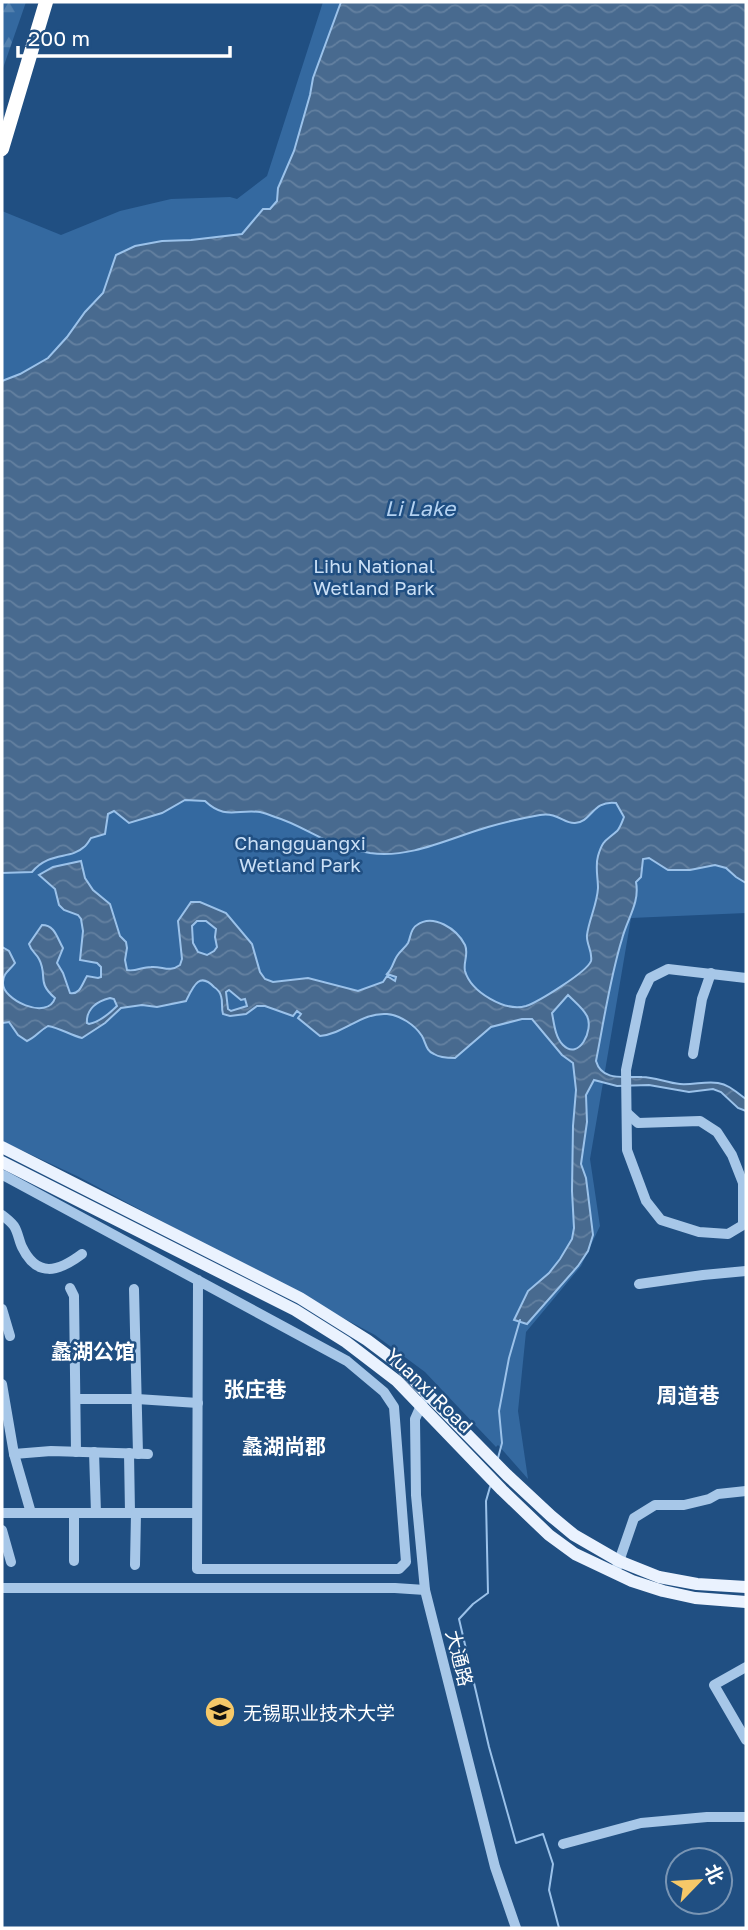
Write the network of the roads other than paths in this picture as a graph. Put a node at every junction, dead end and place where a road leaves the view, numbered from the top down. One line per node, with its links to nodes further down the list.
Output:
1 (46, 2): 2 (highway)
2 (2, 149)
3 (711, 973): 4 (street); 5 (street); 6 (street)
4 (746, 978)
5 (694, 1054)
6 (627, 1113): 7 (street); 8 (street)
7 (638, 1123): 8 (street); 12 (street)
8 (627, 1132): 13 (street)
9 (2, 1147): 24 (main road, Yuanxi Road)
10 (2, 1162): 28 (main road, Yuanxi Road)
11 (2, 1175): 17 (street)
12 (744, 1185): 13 (street)
13 (745, 1207)
14 (2, 1215): 15 (street)
15 (82, 1254)
16 (746, 1271): 18 (street)
17 (198, 1280): 27 (street); 39 (street)
18 (639, 1284)
19 (70, 1288): 25 (street)
20 (134, 1289): 26 (street)
21 (2, 1309): 22 (street)
22 (10, 1336)
23 (2, 1384): 31 (street)
24 (428, 1394): 28 (street, 大通路); 44 (main road, Yuanxi Road)
25 (76, 1399): 26 (street); 29 (street)
26 (137, 1399): 27 (street); 32 (street)
27 (198, 1403): 39 (street)
28 (420, 1405): 44 (main road, Yuanxi Road); 47 (street, 大通路)
29 (76, 1452): 30 (street); 31 (street)
30 (94, 1452): 32 (street); 37 (street)
31 (14, 1454): 35 (street)
32 (138, 1454): 38 (street)
33 (746, 1491): 44 (street)
34 (2, 1513): 35 (street)
35 (30, 1513): 36 (street)
36 (74, 1513): 37 (street); 41 (street)
37 (96, 1513): 38 (street)
38 (133, 1513): 39 (street); 43 (street)
39 (197, 1513)
40 (2, 1530): 42 (street)
41 (74, 1561)
42 (11, 1562)
43 (135, 1565)
44 (616, 1567): 45 (main road, Yuanxi Road); 48 (main road, Yuanxi Road)
45 (746, 1587)
46 (2, 1588): 47 (street)
47 (425, 1590): 53 (street, 大通路)
48 (746, 1602)
49 (746, 1667): 50 (street)
50 (746, 1740)
51 (746, 1817): 52 (street)
52 (563, 1844)
53 (516, 1928)

